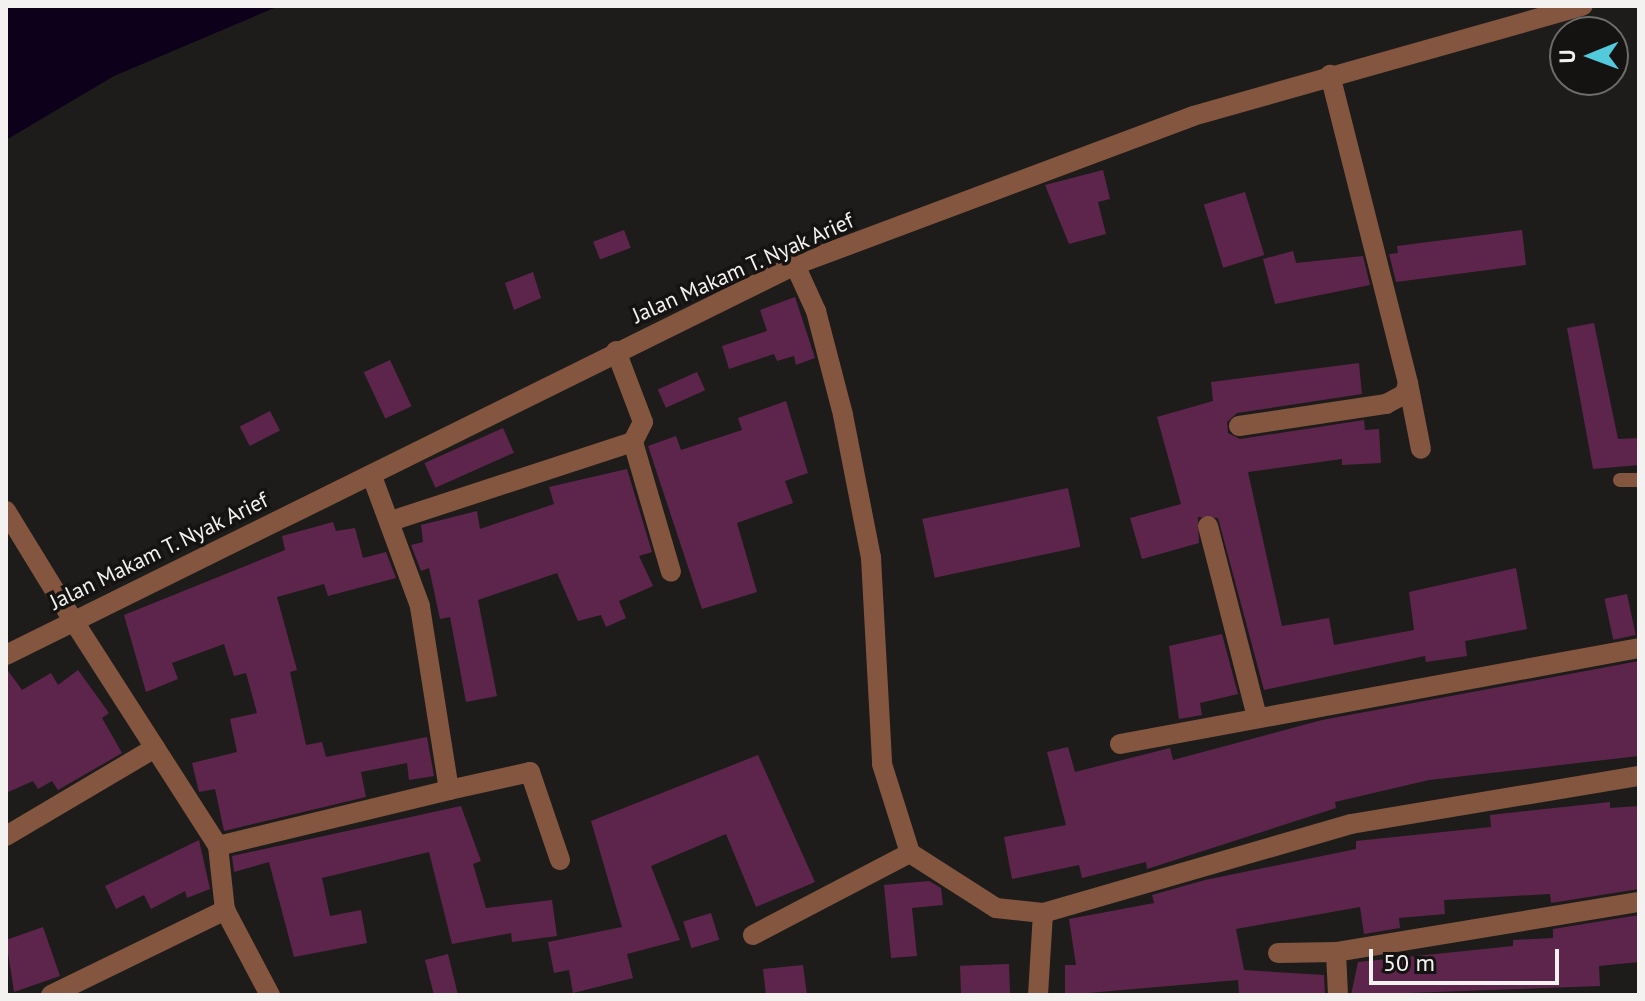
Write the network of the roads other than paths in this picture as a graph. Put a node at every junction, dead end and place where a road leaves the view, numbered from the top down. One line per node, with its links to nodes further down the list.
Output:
1 (1583, 6): 2 (street, Jalan Makam T. Nyak Arief)
2 (1330, 75): 3 (street, Jalan Makam T. Nyak Arief); 5 (street)
3 (795, 265): 4 (street, Jalan Makam T. Nyak Arief); 26 (street)
4 (616, 351): 7 (street); 9 (street, Jalan Makam T. Nyak Arief)
5 (1408, 383): 6 (street); 8 (street)
6 (1239, 426)
7 (633, 442): 13 (street); 15 (street)
8 (1421, 449)
9 (372, 476): 13 (street); 16 (street, Jalan Makam T. Nyak Arief)
10 (1620, 480): 11 (lane)
11 (1639, 480)
12 (6, 511): 16 (street)
13 (394, 520): 23 (street)
14 (1208, 526): 19 (street)
15 (671, 572)
16 (71, 617): 18 (street, Jalan Makam T. Nyak Arief); 21 (street)
17 (1639, 648): 19 (street)
18 (6, 655)
19 (1256, 713): 20 (street)
20 (1120, 744)
21 (155, 748): 24 (street); 25 (street)
22 (1639, 776): 30 (street)
23 (449, 790): 25 (street); 27 (street)
24 (6, 836)
25 (218, 846): 29 (street)
26 (910, 853): 30 (street); 31 (street)
27 (560, 860)
28 (1639, 902): 32 (street)
29 (225, 910): 34 (street); 35 (street)
30 (1043, 913): 36 (street)
31 (753, 935)
32 (1336, 952): 33 (street); 37 (street)
33 (1278, 953)
34 (51, 995)
35 (270, 995)
36 (1038, 995)
37 (1338, 995)

